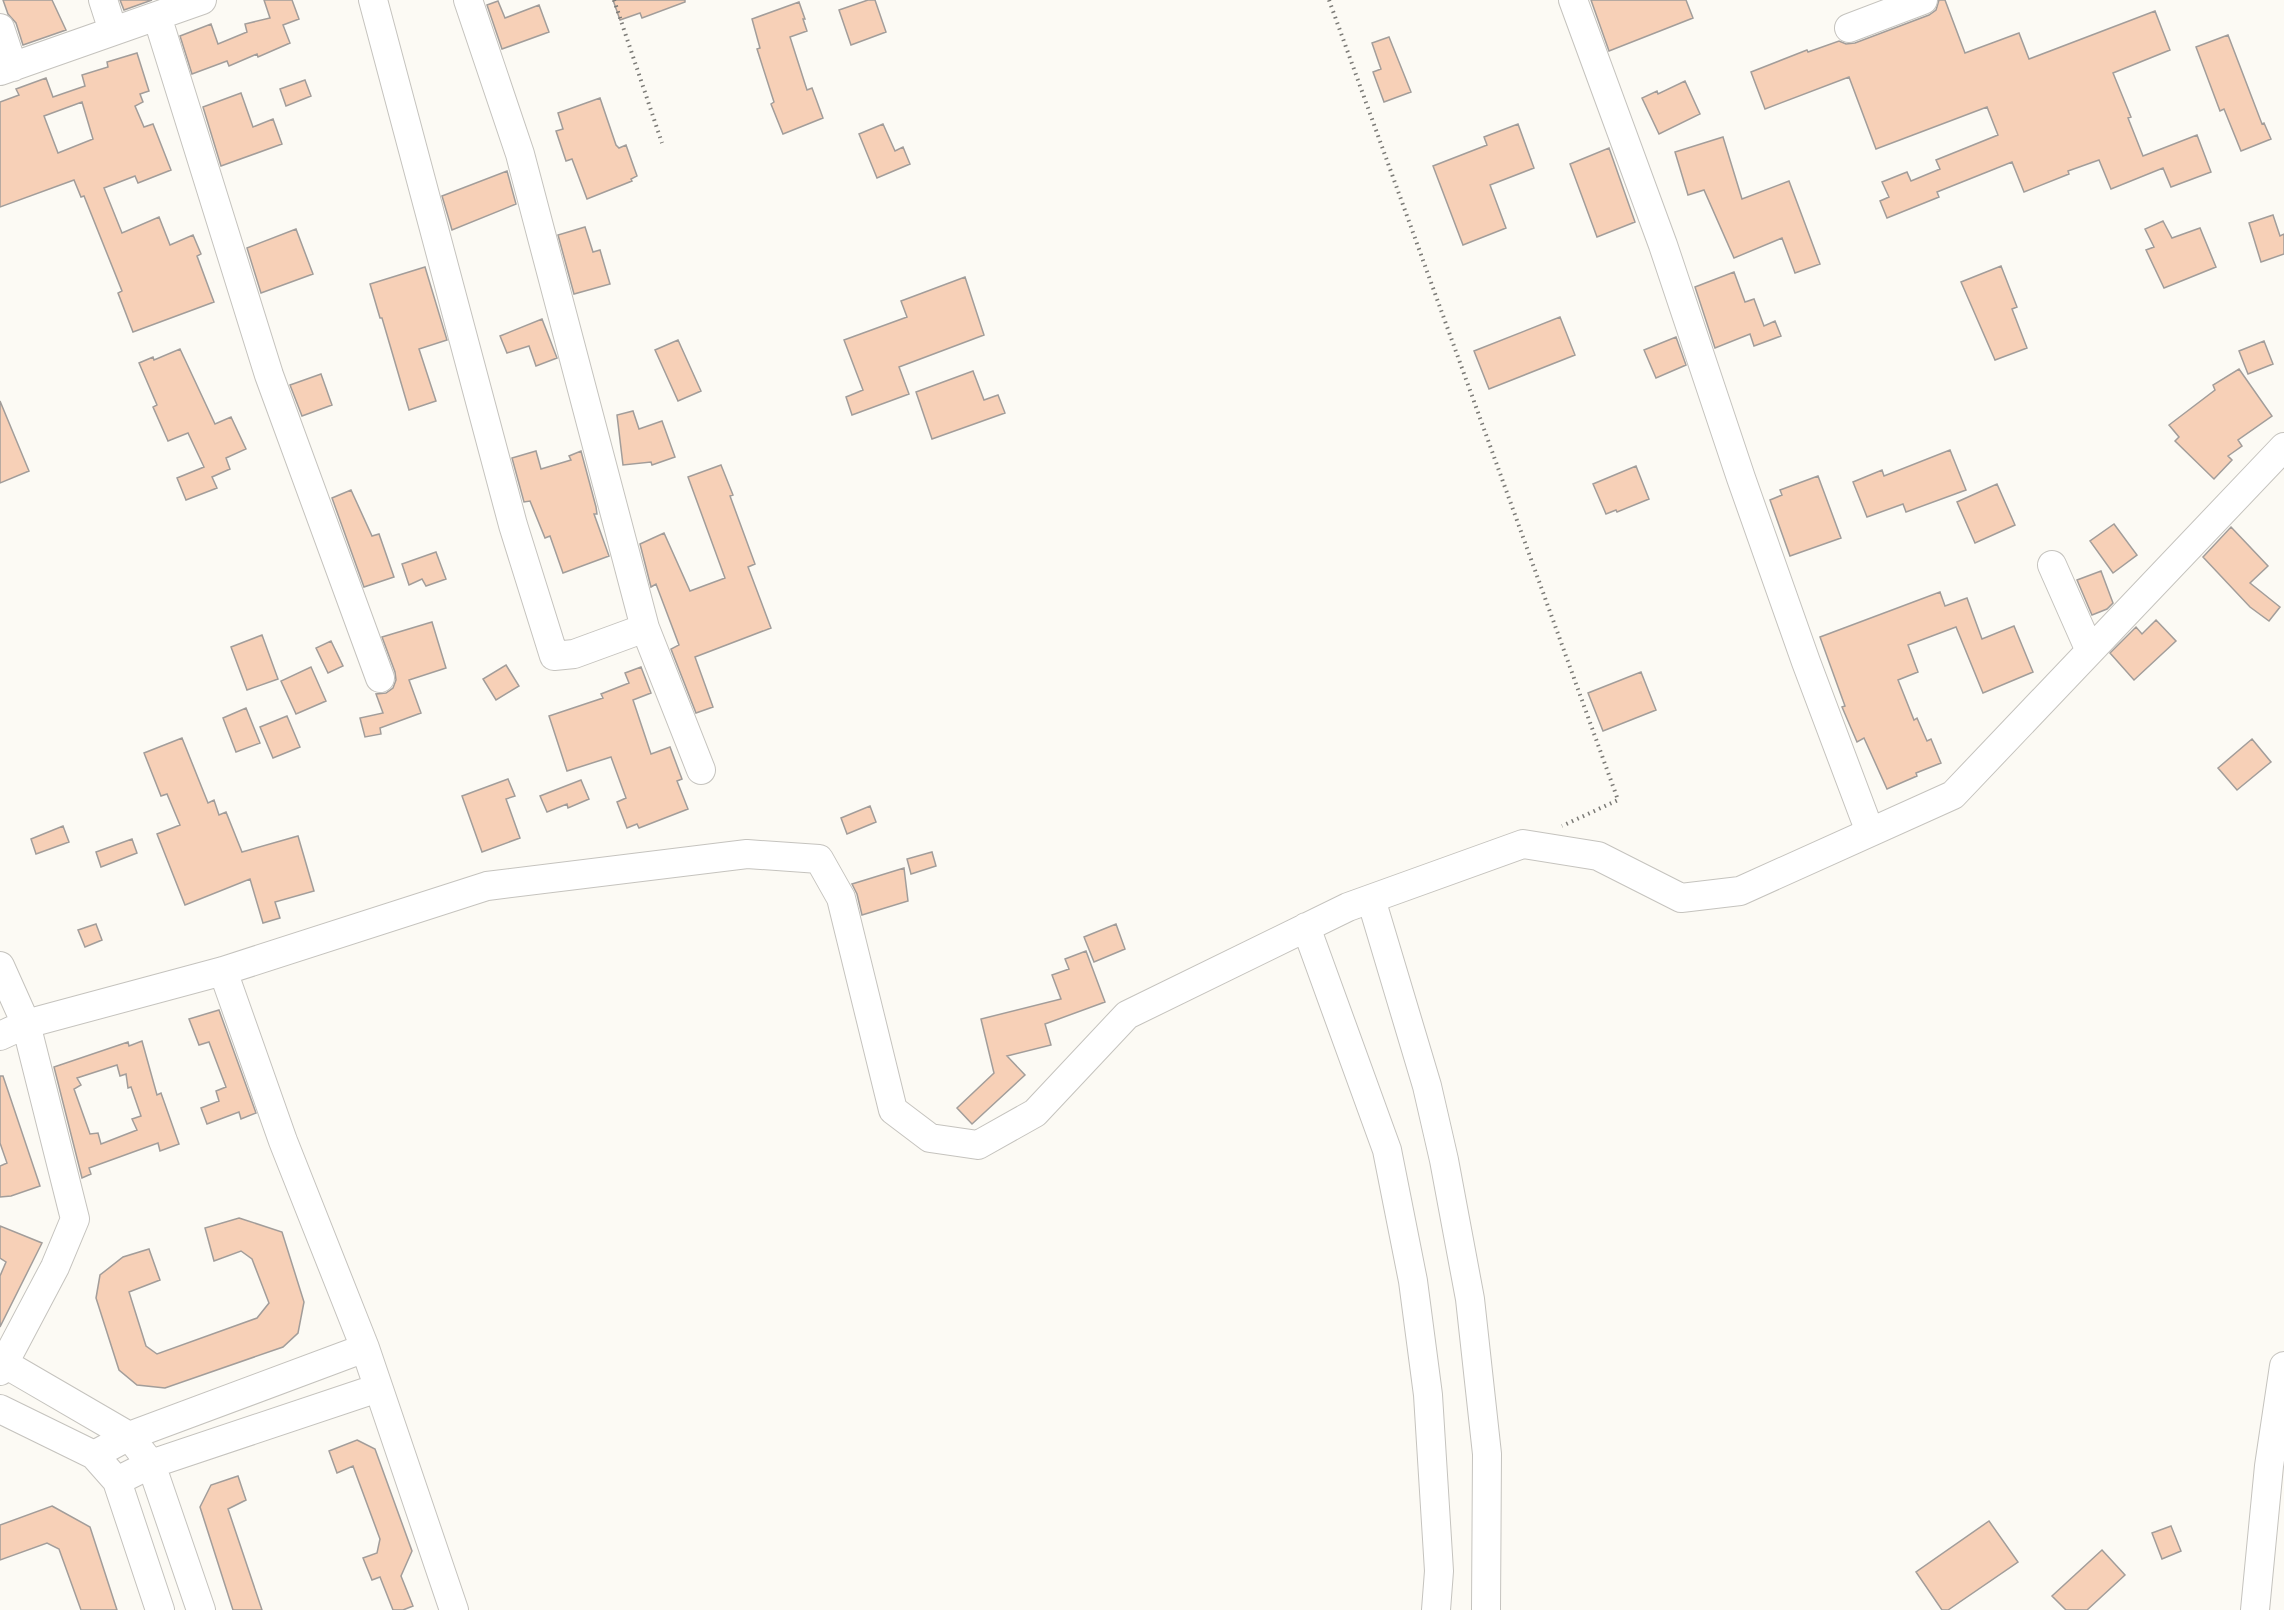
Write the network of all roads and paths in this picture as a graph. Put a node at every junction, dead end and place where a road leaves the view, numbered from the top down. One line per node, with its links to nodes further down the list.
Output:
1 (103, 0): 12 (street)
2 (202, 0): 9 (street)
3 (373, 0): 17 (street)
4 (468, 0): 17 (street)
5 (614, 0): 14 (path)
6 (1329, 0): 22 (path)
7 (1573, 0): 21 (street)
8 (1923, 0): 11 (street)
9 (157, 16): 12 (street); 19 (street)
10 (0, 28): 13 (street)
11 (1849, 28)
12 (113, 31): 13 (street)
13 (6, 69)
14 (662, 143)
15 (2284, 447): 18 (street)
16 (2052, 566): 18 (street)
17 (645, 628): 20 (street)
18 (2090, 651): 21 (street)
19 (380, 678)
20 (701, 770)
21 (1870, 832): 22 (street)
22 (1523, 844): 23 (street)
23 (1371, 899): 24 (street); 42 (street)
24 (1306, 927): 26 (street); 41 (street)
25 (0, 966): 27 (street)
26 (223, 971): 27 (street); 29 (street)
27 (26, 1024): 28 (street); 30 (street)
28 (0, 1036)
29 (365, 1348): 32 (street); 34 (street)
30 (1, 1365): 34 (street)
31 (2284, 1366): 43 (street)
32 (378, 1388): 36 (street); 40 (street)
33 (0, 1409): 35 (street)
34 (129, 1436): 35 (street); 36 (street)
35 (94, 1455): 37 (street)
36 (151, 1464): 37 (street); 39 (street)
37 (117, 1481): 38 (street)
38 (160, 1610)
39 (201, 1610)
40 (454, 1610)
41 (1436, 1610)
42 (1486, 1610)
43 (2255, 1610)

